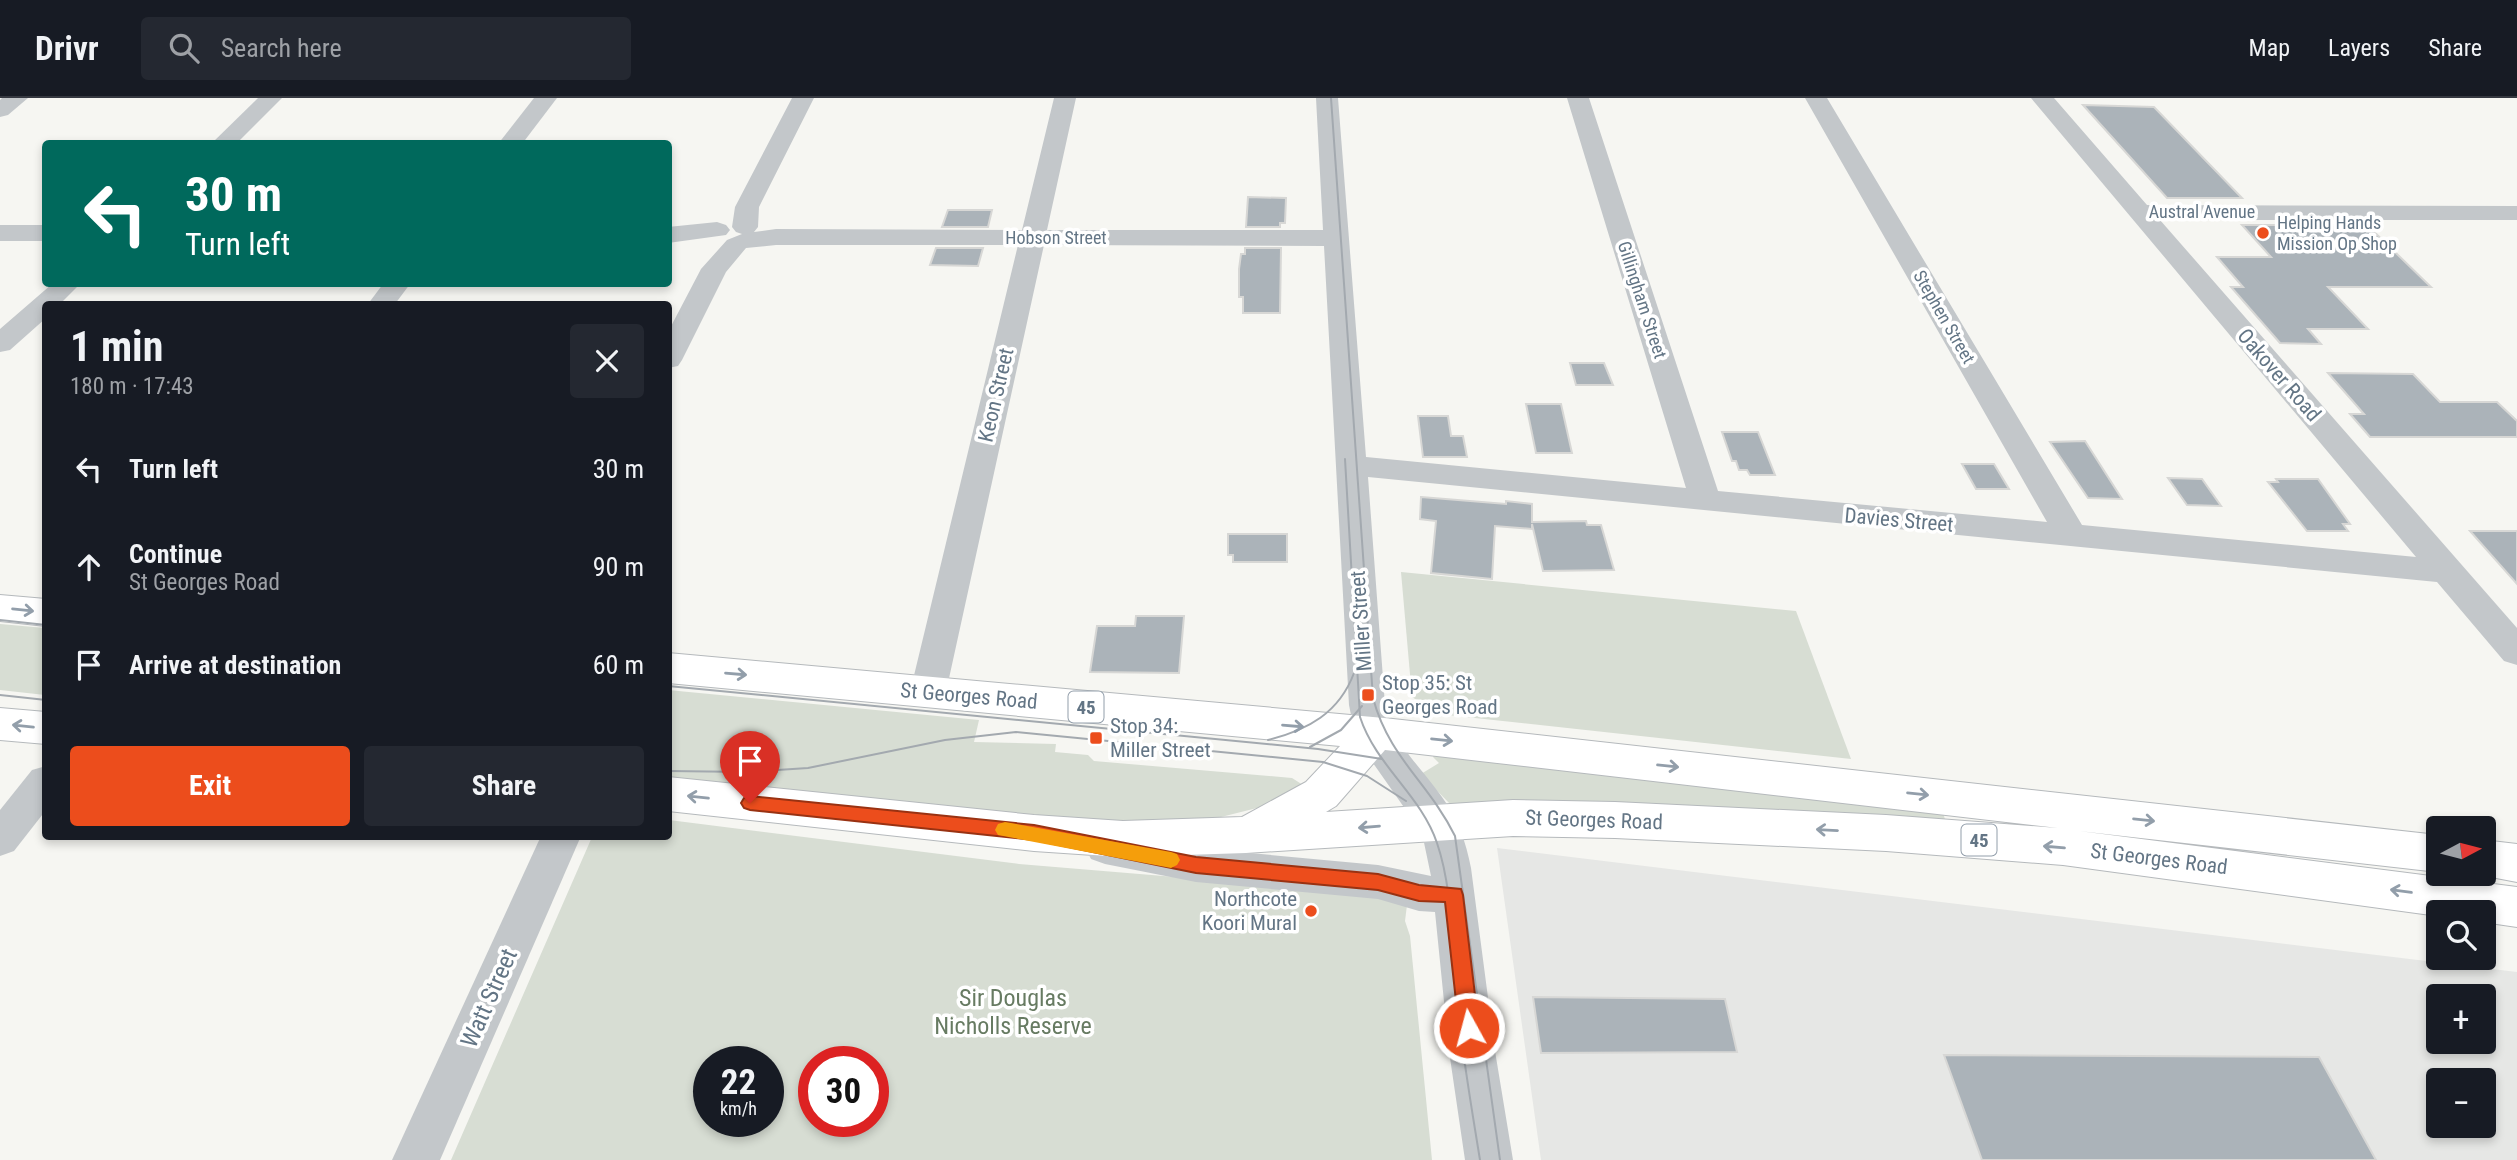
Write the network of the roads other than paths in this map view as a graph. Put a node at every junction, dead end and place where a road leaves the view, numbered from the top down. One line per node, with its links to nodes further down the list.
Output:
1 (17, 98): 10 (street)
2 (271, 98): 11 (street)
3 (546, 98): 12 (street)
4 (803, 98): 18 (street)
5 (1065, 98): 19 (street, Keon Street)
6 (1327, 98): 20 (street, Miller Street)
7 (1578, 98): 29 (street, Gillingham Street)
8 (1816, 98): 30 (street, Stephen Street)
9 (2042, 98): 13 (street, Oakover Road)
10 (0, 110)
11 (226, 140)
12 (512, 140)
13 (2140, 212): 14 (street, Austral Avenue); 31 (street, Oakover Road)
14 (2517, 213)
15 (0, 233): 16 (street)
16 (42, 233)
17 (676, 236): 18 (street, Hobson Street)
18 (731, 236): 19 (street, Hobson Street); 27 (street)
19 (1033, 238): 20 (street, Hobson Street); 36 (street, Keon Street)
20 (1336, 238): 28 (street, Miller Street)
21 (64, 287): 23 (street)
22 (395, 287): 24 (street)
23 (48, 301)
24 (383, 301)
25 (42, 306): 26 (street)
26 (0, 344)
27 (672, 352)
28 (1352, 466): 29 (street, Davies Street); 39 (street, Miller Street)
29 (1706, 502): 30 (street, Davies Street)
30 (2073, 536): 31 (street, Davies Street)
31 (2447, 571): 34 (street, Oakover Road)
32 (0, 608): 33 (highway, one-way to 33)
33 (42, 613)
34 (2517, 652)
35 (672, 668): 36 (highway, St Georges Road / 45, one-way to 36)
36 (928, 692): 39 (highway, St Georges Road / 45, one-way to 39)
37 (0, 724): 38 (highway, one-way to 37)
38 (42, 729)
39 (1374, 734): 42 (street, Miller Street); 44 (highway); 47 (highway, St Georges Road / 45, one-way to 47)
40 (42, 786): 45 (street)
41 (672, 794): 43 (highway, St Georges Road / 45, one-way to 41)
42 (1437, 821): 44 (highway, St Georges Road / 45, one-way to 44); 50 (street, Miller Street); 51 (highway, St Georges Road / 45, one-way to 42)
43 (1034, 833): 44 (highway, St Georges Road / 45); 50 (street)
44 (1246, 835)
45 (0, 839)
46 (559, 840): 52 (street, Watt Street)
47 (2426, 853)
48 (2496, 861): 49 (highway)
49 (2517, 863)
50 (1454, 895): 53 (street, Miller Street)
51 (2517, 907)
52 (416, 1160)
53 (1489, 1160)

